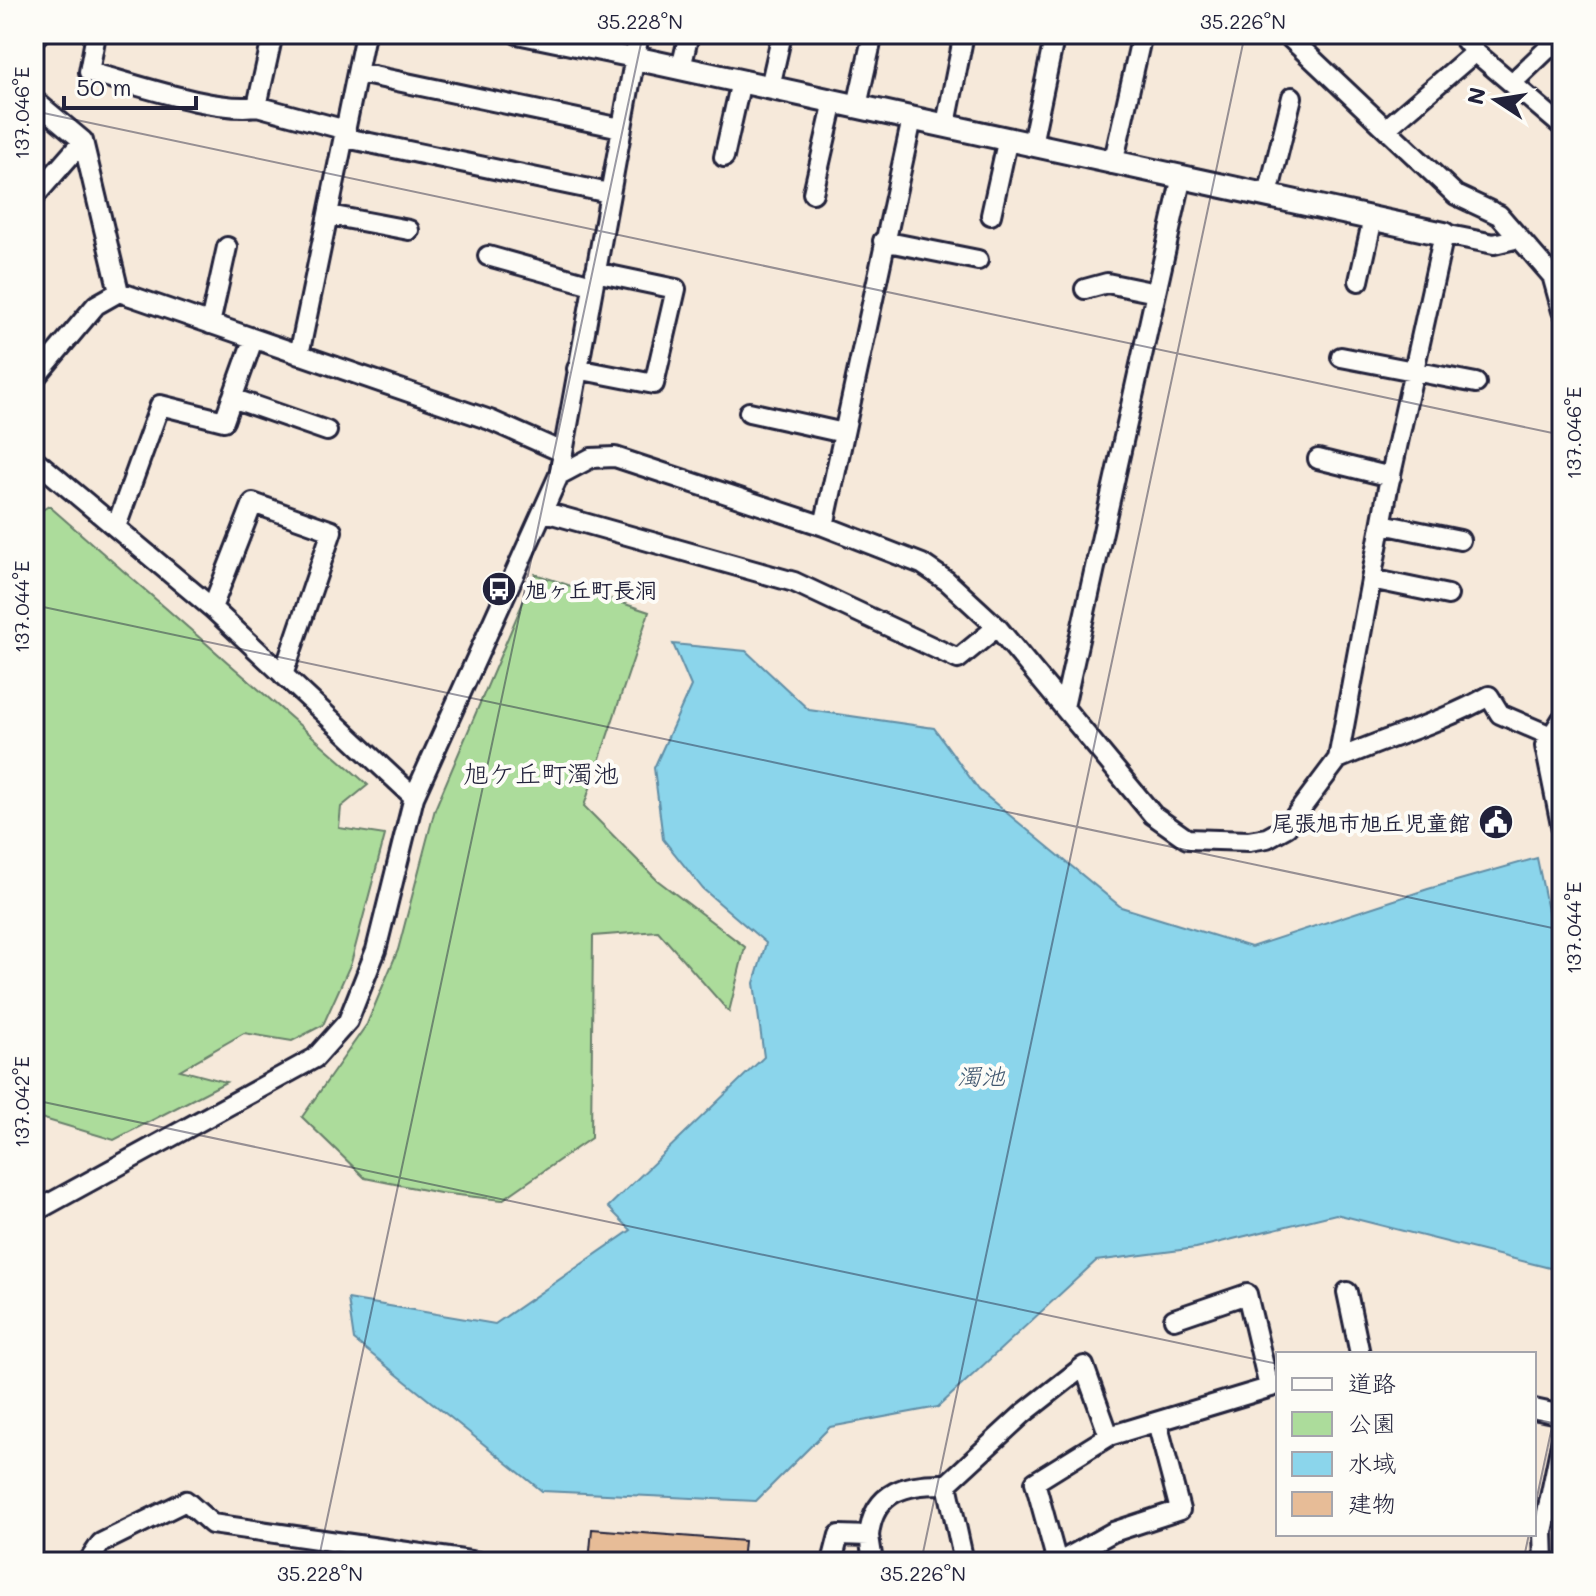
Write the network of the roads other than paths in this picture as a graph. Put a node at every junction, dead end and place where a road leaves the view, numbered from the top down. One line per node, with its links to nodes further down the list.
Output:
1 (96, 34): 25 (street)
2 (273, 34): 25 (street)
3 (365, 34): 18 (street)
4 (517, 34): 16 (street)
5 (639, 34): 16 (street)
6 (689, 34): 17 (street)
7 (782, 34): 21 (street)
8 (873, 34): 26 (street)
9 (964, 34): 28 (street)
10 (1055, 34): 35 (street)
11 (1142, 34): 37 (street)
12 (1286, 34): 31 (street)
13 (1460, 34): 15 (street)
14 (1562, 35): 20 (street)
15 (1475, 52): 20 (street); 31 (street)
16 (634, 58): 17 (street); 30 (street)
17 (681, 68): 19 (street)
18 (359, 73): 30 (street); 32 (street)
19 (741, 81): 21 (street); 36 (street)
20 (1513, 82): 29 (street)
21 (770, 87): 24 (street)
22 (1292, 97): 41 (street)
23 (34, 100): 34 (street)
24 (834, 101): 26 (street); 40 (street)
25 (257, 106): 32 (street)
26 (857, 106): 27 (street)
27 (912, 119): 28 (street); 49 (street)
28 (946, 124): 33 (street)
29 (1562, 126)
30 (621, 128): 39 (street)
31 (1387, 128): 48 (street)
32 (346, 134): 39 (street); 43 (street)
33 (1008, 138): 35 (street); 44 (street)
34 (83, 141): 42 (street); 57 (street)
35 (1032, 144): 37 (street)
36 (724, 157)
37 (1113, 164): 38 (street)
38 (1182, 176): 41 (street); 58 (street)
39 (609, 193): 53 (street)
40 (813, 193)
41 (1268, 195): 45 (street)
42 (34, 197)
43 (329, 215): 46 (street); 62 (street)
44 (991, 215)
45 (1373, 218): 47 (street); 55 (street)
46 (409, 230)
47 (1444, 234): 48 (street); 65 (street)
48 (1519, 238): 54 (street)
49 (883, 241): 52 (street); 71 (street)
50 (227, 247): 60 (street)
51 (488, 256): 53 (street)
52 (978, 260)
53 (594, 279): 64 (street); 64 (street)
54 (1557, 280): 59 (street)
55 (1359, 281)
56 (1085, 289): 58 (street)
57 (119, 292): 60 (street); 66 (street)
58 (1156, 293): 87 (street)
59 (1562, 311)
60 (210, 324): 61 (street)
61 (253, 340): 62 (street); 68 (street)
62 (299, 355): 72 (street)
63 (1341, 357): 65 (street)
64 (577, 369): 72 (street)
65 (1412, 371): 67 (street); 76 (street)
66 (34, 379)
67 (1476, 383)
68 (232, 398): 70 (street); 80 (street)
69 (749, 412): 71 (street)
70 (327, 431)
71 (844, 433): 79 (street)
72 (562, 452): 75 (street)
73 (34, 459): 80 (street)
74 (1318, 459): 76 (street)
75 (559, 475): 77 (street); 79 (street)
76 (1391, 477): 78 (street)
77 (545, 512): 85 (street); 92 (street)
78 (1382, 524): 81 (street); 82 (street)
79 (824, 526): 85 (street)
80 (116, 527): 84 (street)
81 (1460, 540)
82 (1371, 579): 83 (street); 90 (street)
83 (1448, 595)
84 (212, 608): 86 (street); 86 (street)
85 (997, 627): 87 (street)
86 (283, 675): 92 (street)
87 (1064, 707): 90 (street)
88 (1562, 719): 89 (street)
89 (1551, 736): 90 (street); 91 (street)
90 (1338, 759)
91 (1555, 777): 93 (street)
92 (414, 797): 94 (street)
93 (1562, 830)
94 (34, 1212)
95 (1347, 1292): 97 (street)
96 (1174, 1319): 98 (street)
97 (1360, 1352)
98 (1273, 1386): 101 (street)
99 (1536, 1409): 100 (street)
100 (1562, 1415)
101 (1157, 1422): 102 (street); 112 (street)
102 (1109, 1436): 104 (street); 112 (street)
103 (1562, 1439): 113 (street)
104 (947, 1484): 105 (street); 111 (street)
105 (869, 1536): 109 (street); 110 (street)
106 (403, 1556): 107 (street); 108 (street)
107 (88, 1562)
108 (477, 1562)
109 (832, 1562)
110 (873, 1562)
111 (964, 1562)
112 (1058, 1562)
113 (1544, 1562)

